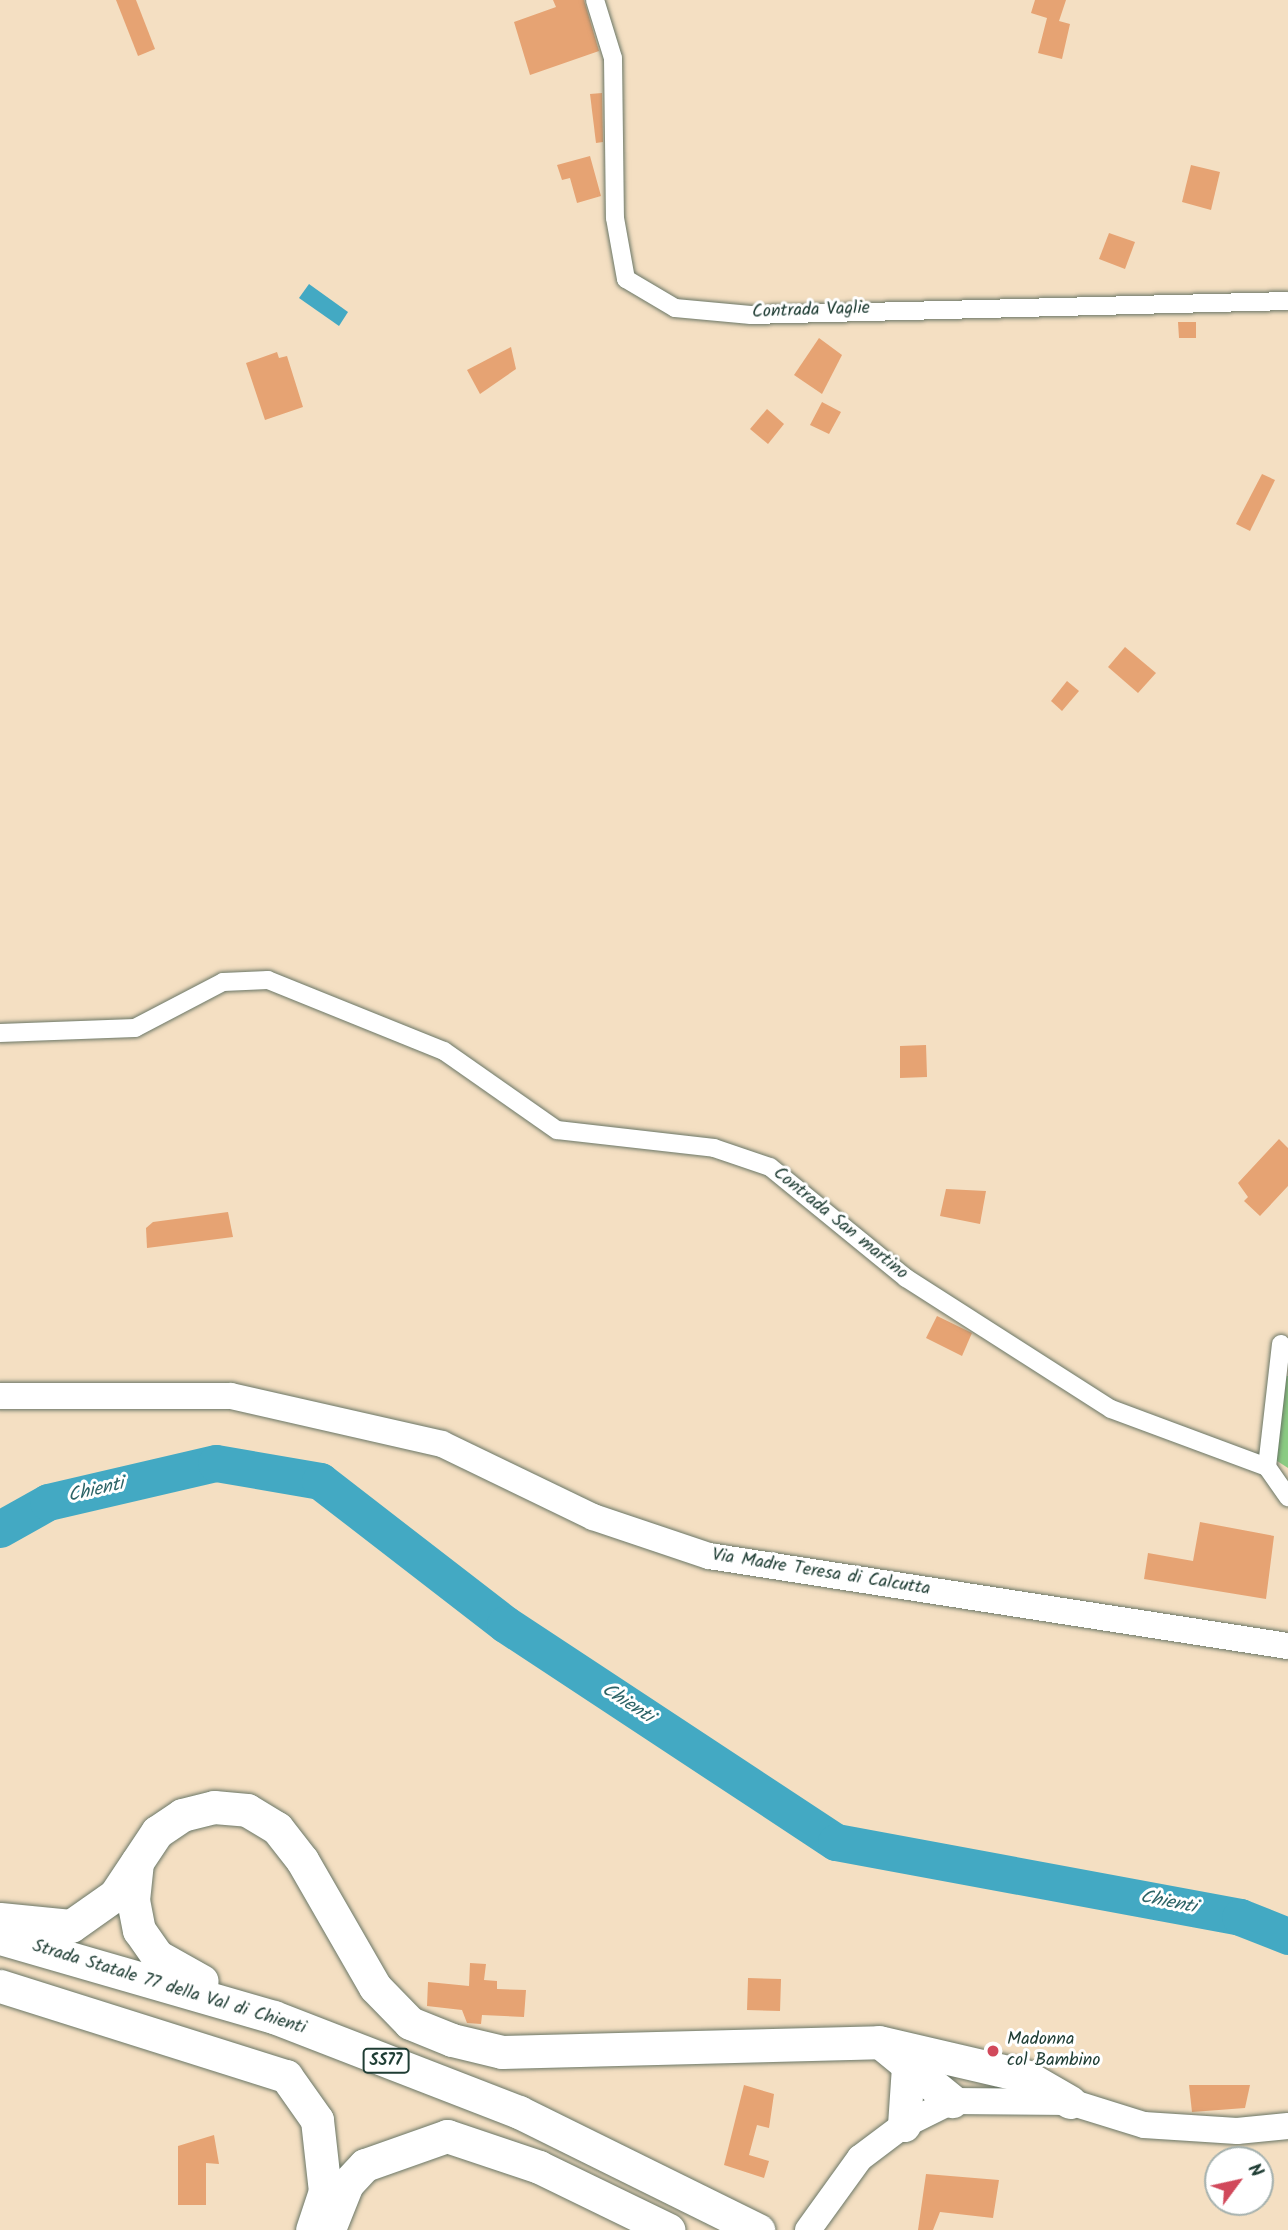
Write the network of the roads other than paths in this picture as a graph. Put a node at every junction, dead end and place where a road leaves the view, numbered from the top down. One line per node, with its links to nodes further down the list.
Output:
1 (594, 0): 2 (street, Contrada Vaglie)
2 (1288, 301)
3 (0, 1033): 6 (street, Contrada San martino)
4 (1281, 1344): 6 (street)
5 (0, 1396): 8 (main road, Via Madre Teresa di Calcutta)
6 (1267, 1467): 7 (street)
7 (1288, 1497)
8 (1288, 1646)
9 (138, 1856): 10 (highway); 14 (highway); 21 (highway)
10 (0, 1919)
11 (0, 1938): 21 (highway, Strada Statale 77 della Val di Chienti / SS77)
12 (0, 1957): 26 (highway, Strada Statale 77 della Val di Chienti / SS77)
13 (0, 1986): 23 (highway)
14 (879, 2042): 15 (highway); 16 (highway)
15 (940, 2053): 17 (highway); 18 (highway)
16 (908, 2067): 17 (highway); 19 (highway)
17 (952, 2101): 18 (main road); 19 (main road)
18 (1070, 2102): 20 (main road)
19 (904, 2125): 27 (main road)
20 (1288, 2126)
21 (671, 2187): 22 (highway, Strada Statale 77 della Val di Chienti / SS77)
22 (756, 2229)
23 (312, 2230)
24 (329, 2230): 25 (highway)
25 (669, 2230)
26 (720, 2230)
27 (808, 2230)

